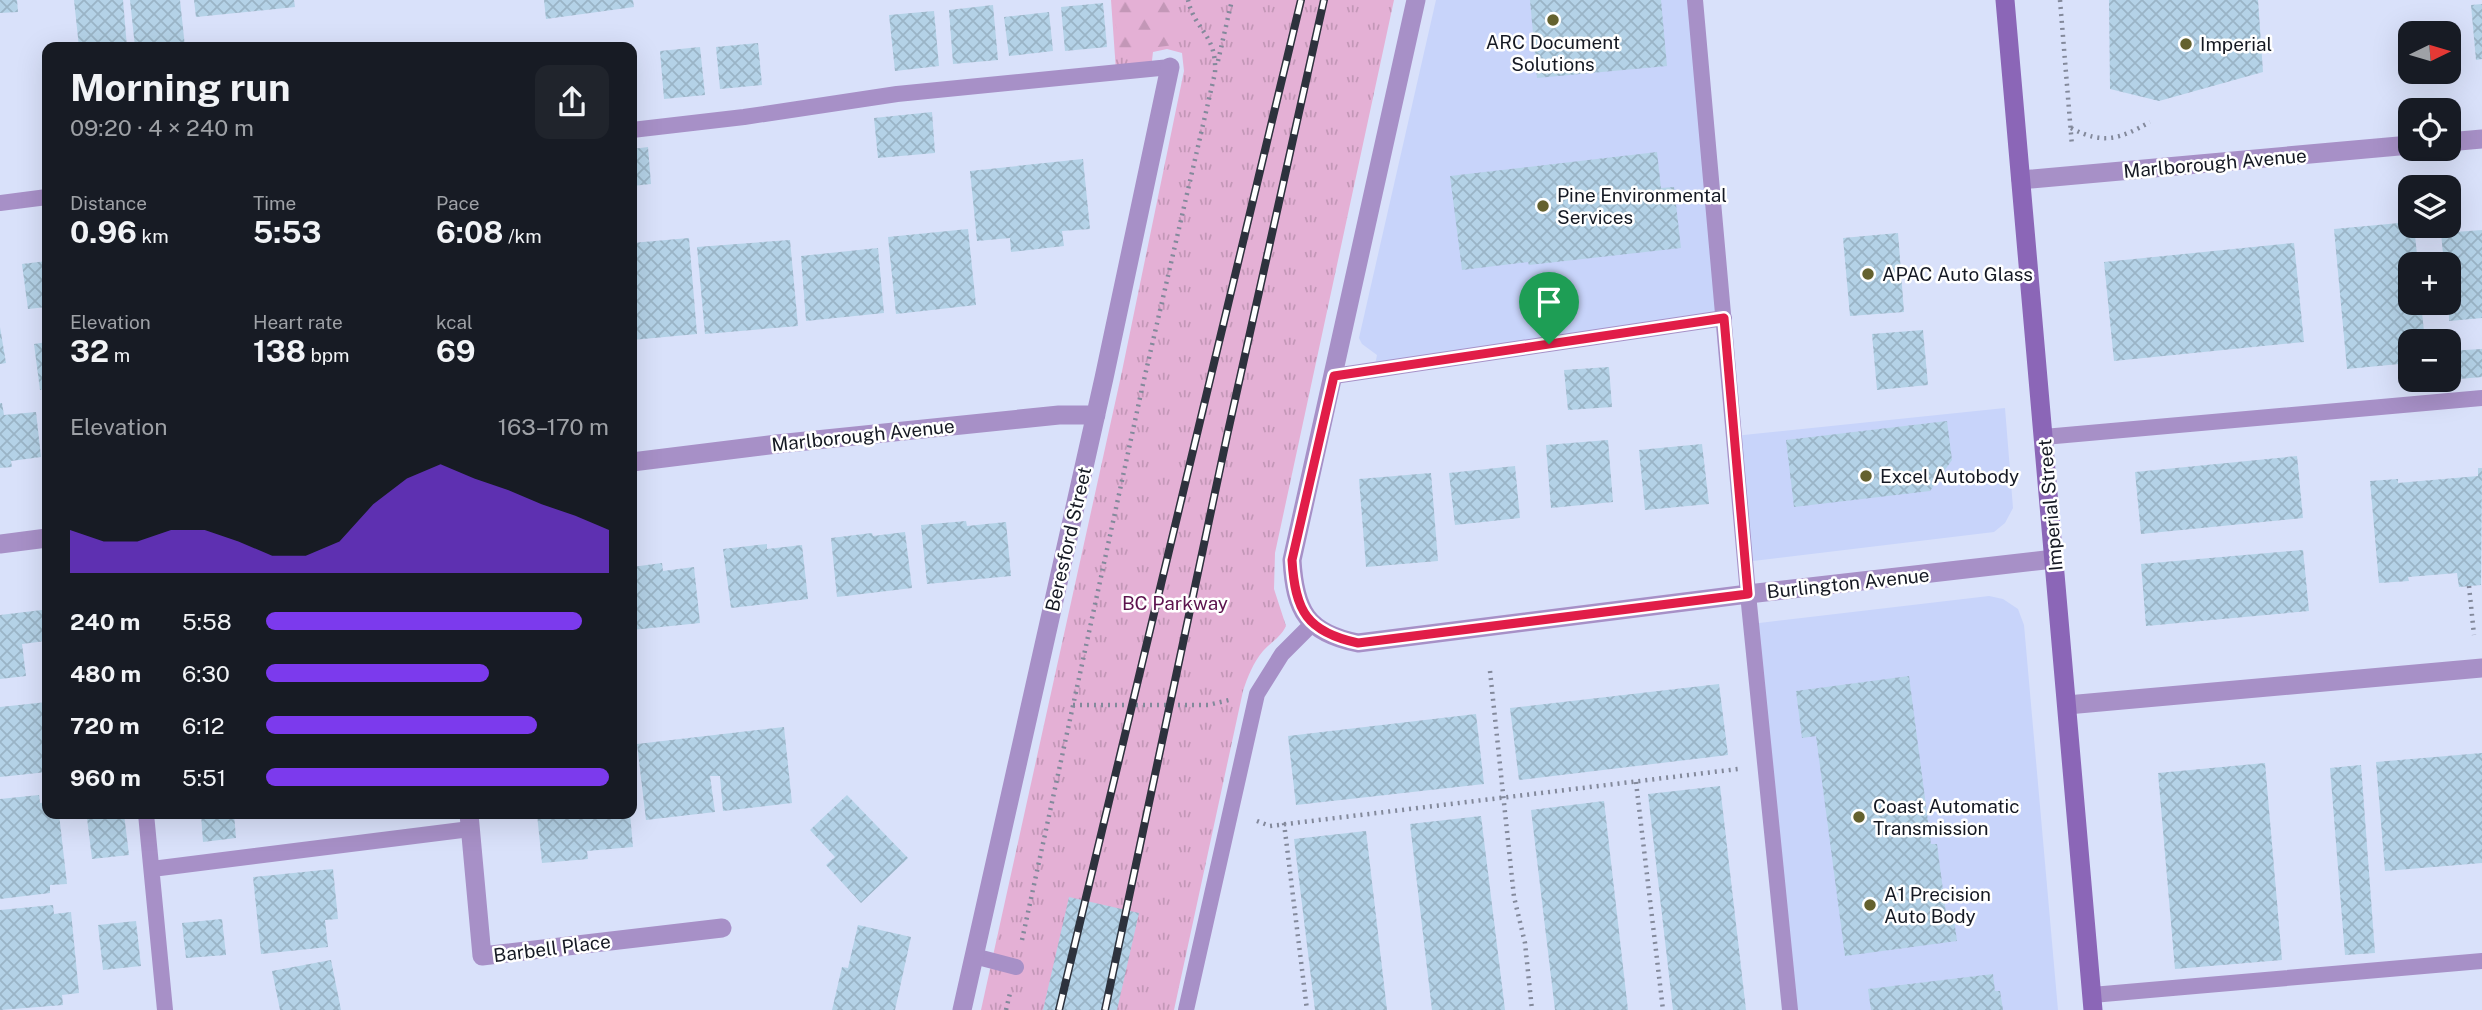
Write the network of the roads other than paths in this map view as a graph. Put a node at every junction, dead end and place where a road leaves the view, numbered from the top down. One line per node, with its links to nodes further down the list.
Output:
1 (1416, 0): 13 (street)
2 (1695, 0): 12 (lane)
3 (2005, 0): 9 (main road, Imperial Street)
4 (1170, 67): 5 (lane); 15 (street, Beresford Street)
5 (637, 129)
6 (2482, 139): 7 (street)
7 (2461, 141)
8 (2398, 146): 9 (street, Marlborough Avenue)
9 (2021, 180): 16 (main road, Imperial Street)
10 (42, 198): 11 (lane)
11 (0, 203)
12 (1724, 318): 13 (lane); 21 (lane)
13 (1334, 376): 22 (street)
14 (2482, 398): 16 (lane)
15 (1096, 415): 17 (street, Marlborough Avenue); 29 (street, Beresford Street)
16 (2044, 437): 20 (main road, Imperial Street)
17 (637, 461)
18 (42, 539): 19 (street)
19 (0, 544)
20 (2054, 559): 21 (street, Burlington Avenue); 24 (main road, Imperial Street)
21 (1748, 594): 22 (street, Burlington Avenue); 36 (lane)
22 (1312, 624): 35 (lane)
23 (2482, 668): 24 (street)
24 (2067, 705): 32 (main road, Imperial Street)
25 (147, 819): 27 (lane)
26 (470, 821): 27 (lane); 28 (street, Barbell Place)
27 (152, 869): 33 (lane)
28 (722, 928)
29 (974, 956): 31 (lane); 34 (street, Beresford Street)
30 (2482, 961): 32 (lane)
31 (1016, 967)
32 (2092, 1002)
33 (165, 1010)
34 (962, 1010)
35 (1186, 1010)
36 (1790, 1010)

